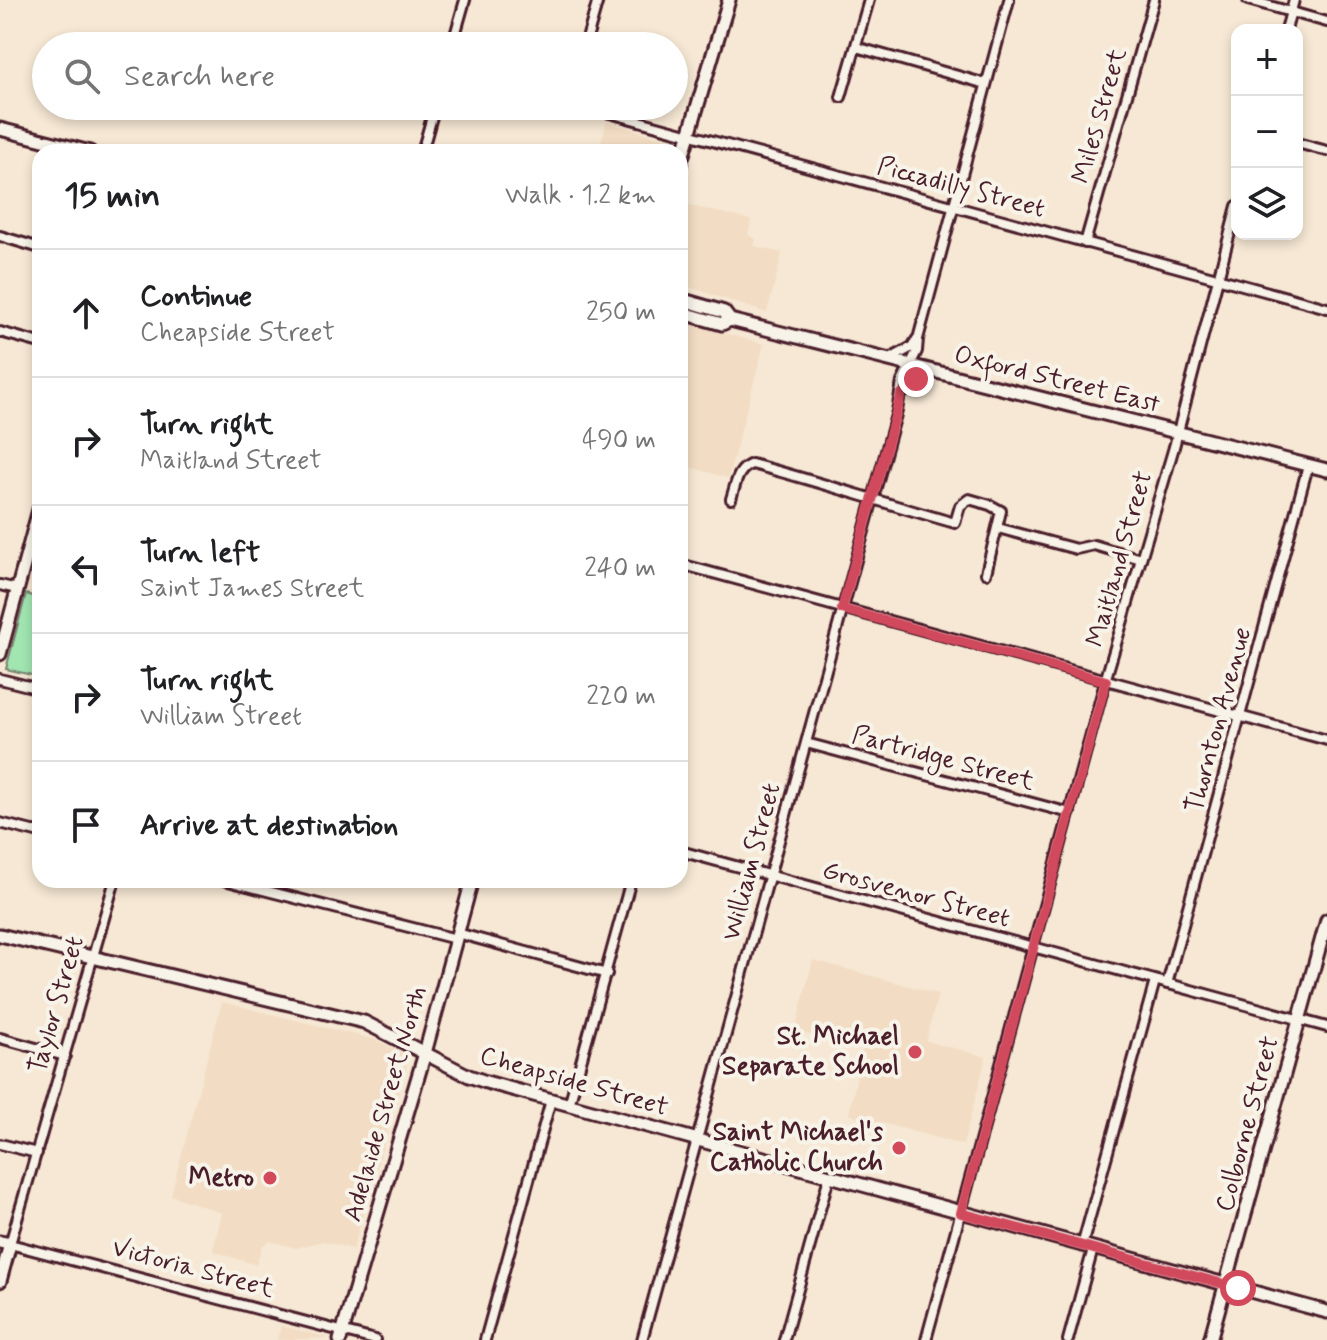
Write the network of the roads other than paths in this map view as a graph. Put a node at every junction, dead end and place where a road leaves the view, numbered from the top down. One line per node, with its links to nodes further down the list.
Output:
1 (465, 0): 12 (street)
2 (598, 0): 13 (street)
3 (729, 0): 20 (street)
4 (869, 0): 14 (street)
5 (1009, 0): 15 (street, William Street)
6 (1154, 0): 29 (street, Miles Street)
7 (1248, 0): 9 (street)
8 (1294, 0): 9 (street)
9 (1291, 12): 10 (street); 11 (street)
10 (1327, 22)
11 (1288, 24)
12 (456, 32)
13 (589, 32)
14 (856, 47): 15 (street); 16 (street)
15 (986, 84): 26 (street, William Street)
16 (841, 97)
17 (431, 120): 22 (street)
18 (635, 120): 20 (street, Piccadilly Street)
19 (0, 129): 21 (street)
20 (689, 135): 23 (street); 26 (street, Piccadilly Street)
21 (59, 144)
22 (424, 144)
23 (686, 144)
24 (1303, 145): 25 (street)
25 (1327, 151)
26 (953, 206): 29 (street, Piccadilly Street); 35 (street, William Street)
27 (1231, 229): 31 (street, Maitland Street)
28 (0, 236): 30 (street)
29 (1085, 243): 31 (street, Piccadilly Street)
30 (32, 246)
31 (1218, 279): 33 (street, Piccadilly Street); 41 (street, Maitland Street)
32 (688, 303): 37 (street, Oxford Street East)
33 (1327, 308)
34 (0, 332): 36 (street)
35 (918, 339): 37 (street); 38 (street, William Street)
36 (32, 341)
37 (887, 360): 38 (street, Oxford Street East)
38 (909, 366): 39 (street, Oxford Street East); 40 (street, William Street)
39 (933, 372): 40 (street); 41 (street, Oxford Street East)
40 (901, 395): 44 (street, William Street)
41 (1177, 433): 42 (street, Oxford Street East); 48 (street, Maitland Street)
42 (1308, 466): 43 (street, Oxford Street East); 58 (street, Thornton Avenue)
43 (1327, 470)
44 (872, 498): 45 (street); 46 (street); 53 (street, William Street)
45 (731, 499)
46 (998, 528): 48 (street); 50 (street)
47 (32, 535): 52 (street)
48 (1141, 559): 56 (street, Maitland Street)
49 (688, 566): 53 (street)
50 (986, 573)
51 (0, 585): 52 (street)
52 (17, 589): 54 (street)
53 (842, 609): 56 (street); 60 (street, William Street)
54 (0, 654)
55 (0, 679): 57 (street)
56 (1106, 681): 58 (street); 61 (street, Maitland Street)
57 (32, 687)
58 (1240, 717): 59 (street); 77 (street, Thornton Avenue)
59 (1327, 740)
60 (806, 743): 61 (street, Partridge Street); 65 (street, William Street)
61 (1070, 813): 73 (street, Maitland Street)
62 (0, 823): 63 (street)
63 (32, 831)
64 (688, 853): 65 (street, Grosvenor Street)
65 (769, 876): 73 (street, Grosvenor Street); 85 (street, William Street)
66 (113, 888): 74 (street, Taylor Street)
67 (257, 888): 72 (street)
68 (470, 888): 72 (street, Adelaide Street North)
69 (629, 888): 75 (street)
70 (1327, 920): 78 (street, Colborne Street)
71 (0, 935): 74 (street, Cheapside Street)
72 (457, 936): 75 (street); 81 (street, Adelaide Street North)
73 (1033, 948): 76 (street, Grosvenor Street); 89 (street, Maitland Street)
74 (93, 958): 81 (street, Cheapside Street); 82 (street, Taylor Street)
75 (607, 974): 84 (street)
76 (1155, 981): 77 (street, Grosvenor Street); 91 (street)
77 (1167, 984): 78 (street, Grosvenor Street)
78 (1299, 1019): 79 (street, Grosvenor Street); 93 (street, Colborne Street)
79 (1327, 1027)
80 (0, 1038): 82 (street)
81 (425, 1053): 83 (street, Cheapside Street); 95 (street, Adelaide Street North)
82 (65, 1056): 87 (street, Taylor Street)
83 (551, 1100): 84 (street, Cheapside Street); 97 (street)
84 (569, 1105): 85 (street, Cheapside Street)
85 (697, 1140): 88 (street, Cheapside Street); 98 (street, William Street)
86 (0, 1144): 87 (street)
87 (37, 1153): 90 (street, Taylor Street)
88 (829, 1177): 89 (street, Cheapside Street); 99 (street)
89 (961, 1213): 91 (street, Cheapside Street); 100 (street, Maitland Street)
90 (5, 1243): 92 (street, Taylor Street); 95 (street, Victoria Street)
91 (1088, 1247): 93 (street, Cheapside Street); 101 (street)
92 (0, 1281)
93 (1227, 1285): 94 (street, Cheapside Street); 102 (street, Colborne Street)
94 (1327, 1312)
95 (341, 1336): 96 (street, Victoria Street)
96 (375, 1340)
97 (485, 1340)
98 (642, 1340)
99 (784, 1340)
100 (926, 1340)
101 (1068, 1340)
102 (1210, 1340)

